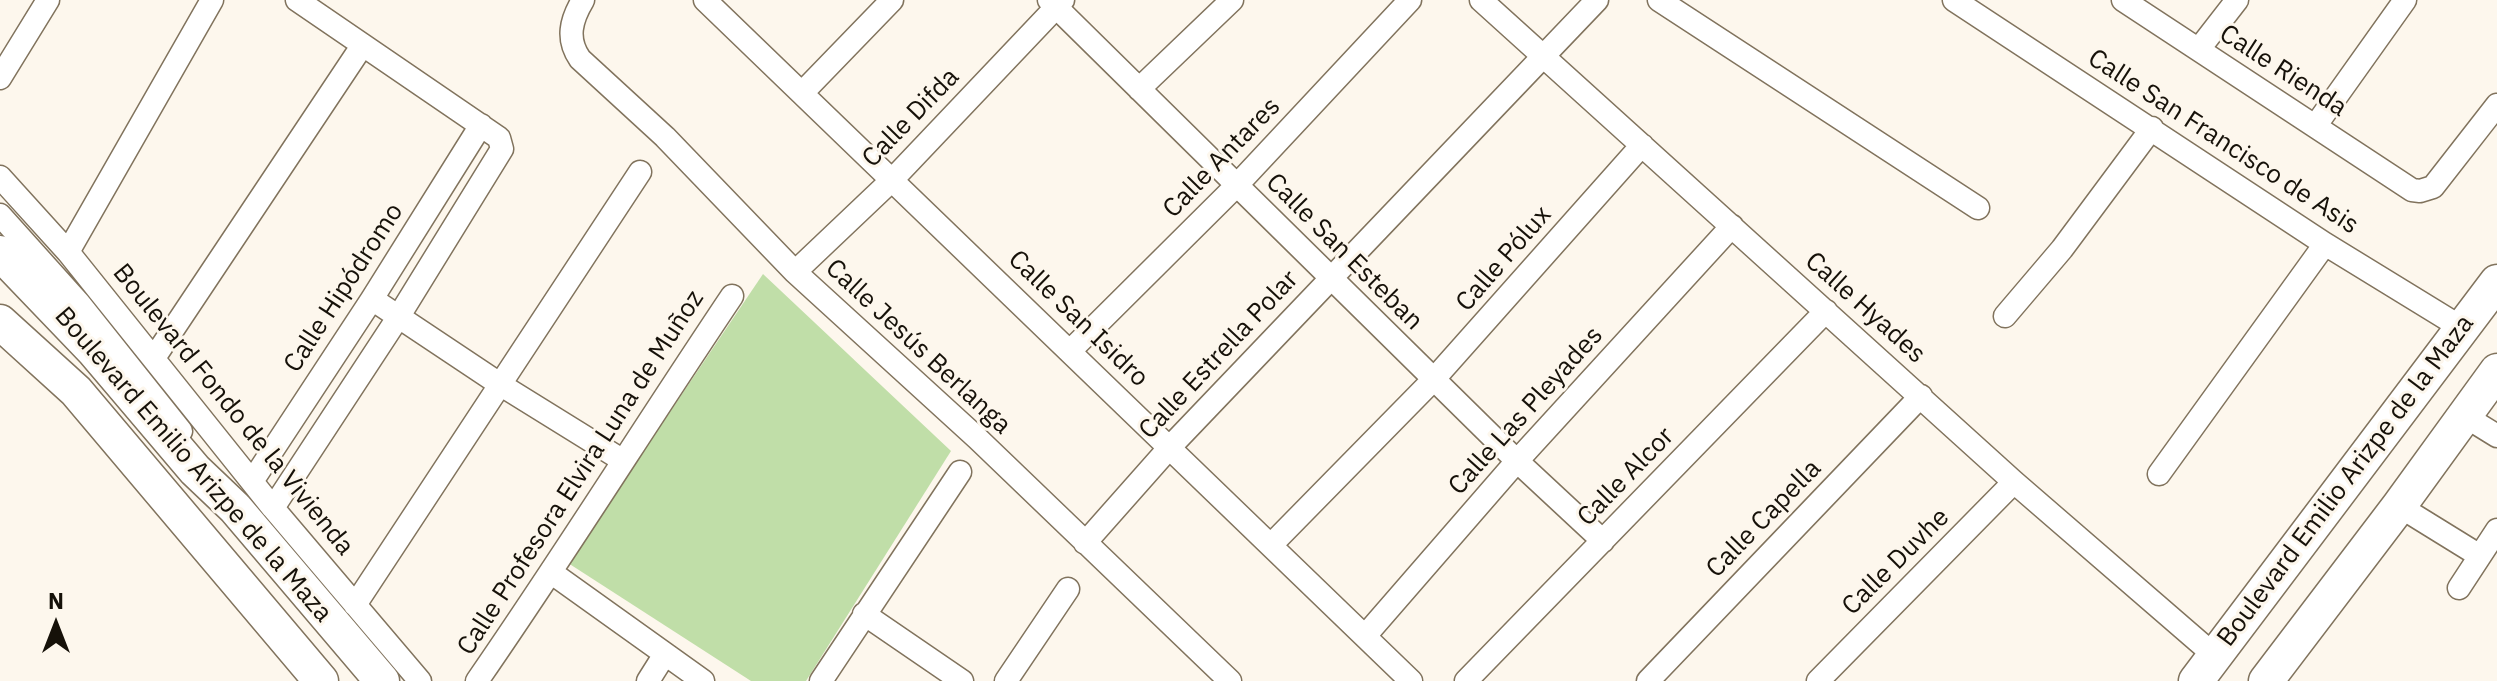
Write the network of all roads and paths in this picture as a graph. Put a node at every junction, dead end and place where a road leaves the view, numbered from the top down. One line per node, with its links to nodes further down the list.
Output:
1 (48, 0): 21 (street)
2 (212, 0): 37 (street)
3 (297, 0): 18 (street)
4 (705, 0): 17 (street, Calle San Isidro)
5 (892, 0): 23 (street)
6 (1232, 0): 22 (street)
7 (1410, 0): 32 (street, Calle Antares)
8 (1481, 0): 20 (street, Calle Hyades)
9 (1597, 0): 20 (street, Calle Estrella Polar)
10 (1659, 0): 33 (street)
11 (1954, 0): 27 (street, Calle San Francisco de Asis)
12 (2123, 0): 19 (street, Calle Rienda)
13 (2237, 0): 19 (street)
14 (2405, 0): 26 (street)
15 (1056, 2): 22 (street, Calle San Esteban); 31 (street, Calle Difda)
16 (574, 3): 39 (street, Calle Jesús Berlanga)
17 (730, 8): 23 (street, Calle San Isidro)
18 (362, 46): 25 (street); 52 (street)
19 (2199, 49): 26 (street, Calle Rienda)
20 (1544, 56): 28 (street, Calle Hyades); 40 (street, Calle Estrella Polar)
21 (0, 78)
22 (1139, 89): 32 (street, Calle San Esteban)
23 (803, 92): 31 (street, Calle San Isidro)
24 (2497, 105): 26 (street, Calle Rienda)
25 (481, 125): 43 (street, Calle Hipódromo); 46 (street)
26 (2316, 125)
27 (2152, 128): 36 (street, Calle San Francisco de Asis); 47 (street)
28 (1642, 145): 35 (street, Calle Hyades); 54 (street, Calle Pólux)
29 (640, 172): 55 (street)
30 (0, 177): 37 (street, Boulevard Fondo de la Vivienda)
31 (893, 179): 39 (street, Calle Difda); 50 (street, Calle San Isidro)
32 (1237, 185): 40 (street, Calle San Esteban); 50 (street, Calle Antares)
33 (1978, 208)
34 (0, 215): 65 (street)
35 (1732, 226): 45 (street, Calle Hyades); 61 (street, Calle Las Pleyades)
36 (2325, 244): 49 (street, Calle San Francisco de Asis); 63 (street)
37 (68, 252): 52 (street, Boulevard Fondo de la Vivienda)
38 (0, 253): 65 (highway, Boulevard Emilio Arizpe de la Maza)
39 (795, 272): 70 (street, Calle Jesús Berlanga)
40 (1331, 277): 54 (street, Calle San Esteban); 59 (street, Calle Estrella Polar)
41 (2497, 282): 49 (highway, Boulevard Emilio Arizpe de la Maza)
42 (732, 296): 60 (street, Calle Profesora Elvira Luna de Muñoz)
43 (372, 299): 46 (street); 65 (street, Calle Hipódromo)
44 (0, 308): 51 (highway)
45 (1826, 311): 56 (street, Calle Hyades); 69 (street, Calle Alcor)
46 (399, 316): 55 (street); 67 (street)
47 (2005, 316)
48 (0, 322): 51 (highway, Boulevard Emilio Arizpe de la Maza)
49 (2462, 328): 80 (highway, Boulevard Emilio Arizpe de la Maza)
50 (1070, 351): 59 (street, Calle San Isidro)
51 (37, 355): 81 (highway, Boulevard Emilio Arizpe de la Maza)
52 (154, 358): 65 (street, Boulevard Fondo de la Vivienda)
53 (2497, 371): 57 (highway, Boulevard Emilio Arizpe de la Maza)
54 (1434, 379): 61 (street, Calle San Esteban); 71 (street, Calle Pólux)
55 (501, 385): 60 (street); 76 (street)
56 (1921, 396): 64 (street, Calle Hyades); 93 (street, Calle Capella)
57 (2463, 415): 58 (street); 66 (highway, Boulevard Emilio Arizpe de la Maza)
58 (2497, 436)
59 (1170, 447): 70 (street, Calle Estrella Polar); 71 (street, Calle San Isidro)
60 (622, 460): 73 (street, Calle Profesora Elvira Luna de Muñoz)
61 (1517, 461): 69 (street, Calle San Esteban); 78 (street, Calle Las Pleyades)
62 (960, 472): 77 (street)
63 (2159, 474)
64 (2014, 482): 80 (street, Calle Hyades); 94 (street, Calle Duvhe)
65 (244, 494): 67 (street, Boulevard Fondo de la Vivienda); 82 (highway, Boulevard Emilio Arizpe de la Maza)
66 (2399, 506): 72 (street); 95 (highway, Boulevard Emilio Arizpe de la Maza)
67 (273, 508): 76 (street, Boulevard Fondo de la Vivienda)
68 (2497, 530): 72 (street)
69 (1603, 541): 92 (street, Calle Alcor)
70 (1085, 543): 90 (street, Calle Jesús Berlanga)
71 (1271, 545): 78 (street, Calle San Isidro)
72 (2480, 556): 74 (street)
73 (552, 573): 79 (street); 84 (street, Calle Profesora Elvira Luna de Muñoz)
74 (2459, 588)
75 (1068, 589): 89 (street)
76 (355, 605): 83 (street, Boulevard Fondo de la Vivienda)
77 (864, 614): 87 (street); 88 (street)
78 (1365, 636): 91 (street, Calle San Isidro)
79 (665, 654): 85 (street); 86 (street)
80 (2205, 668)
81 (321, 681)
82 (382, 681)
83 (420, 681)
84 (477, 681)
85 (648, 681)
86 (703, 681)
87 (821, 681)
88 (962, 681)
89 (1006, 681)
90 (1230, 681)
91 (1411, 681)
92 (1466, 681)
93 (1648, 681)
94 (1818, 681)
95 (2266, 681)

